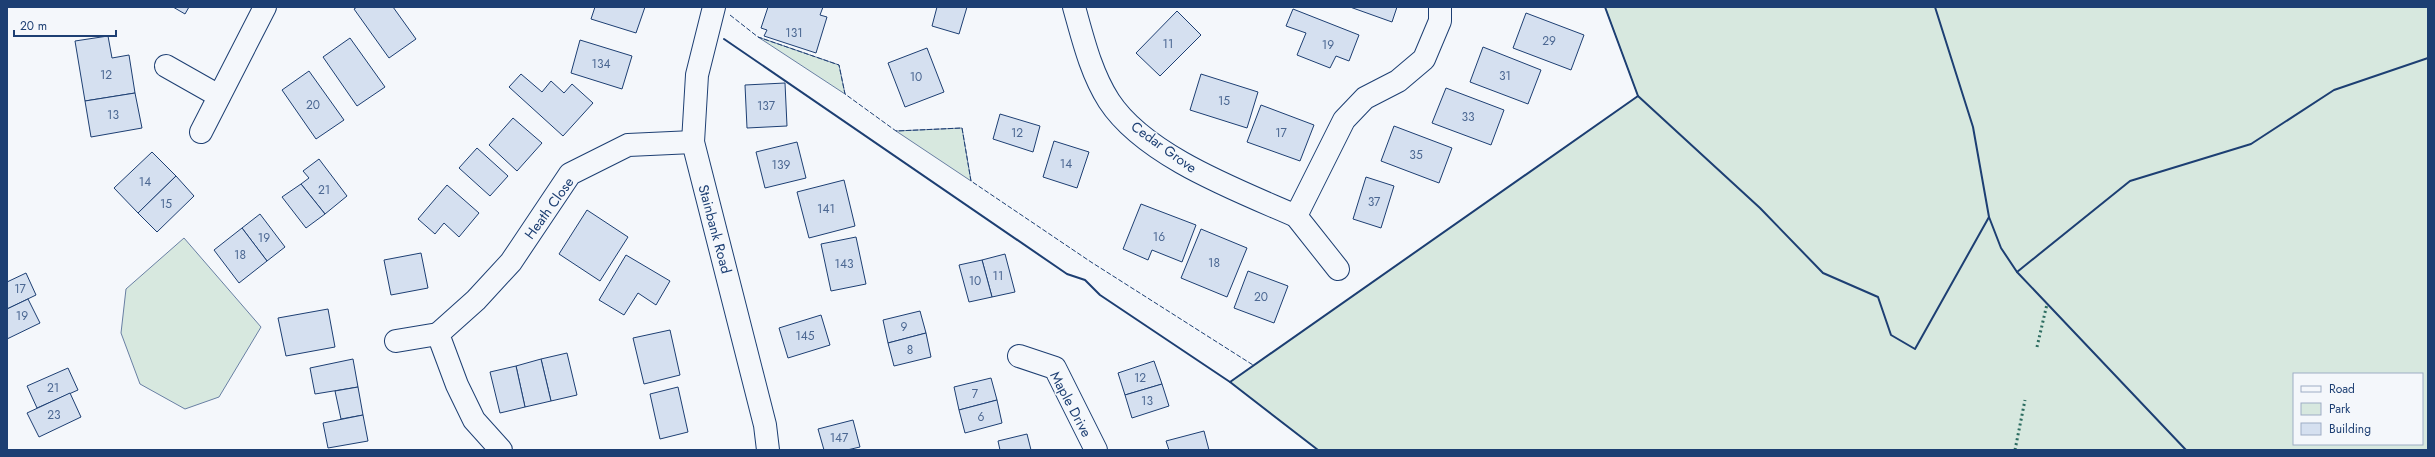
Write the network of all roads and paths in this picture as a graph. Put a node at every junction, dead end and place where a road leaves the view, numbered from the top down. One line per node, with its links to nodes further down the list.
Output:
1 (265, 7): 6 (street)
2 (714, 7): 8 (street, Stainbank Road)
3 (1074, 7): 9 (street, Cedar Grove)
4 (1440, 7): 9 (street)
5 (166, 66): 6 (street)
6 (219, 96): 7 (street)
7 (200, 132)
8 (693, 142): 11 (street, Heath Close); 15 (street, Stainbank Road)
9 (1296, 216): 10 (street, Cedar Grove)
10 (1338, 269)
11 (438, 334): 12 (street); 14 (street)
12 (396, 341)
13 (1019, 356): 16 (street, Maple Drive)
14 (501, 450)
15 (768, 450)
16 (1096, 450)

